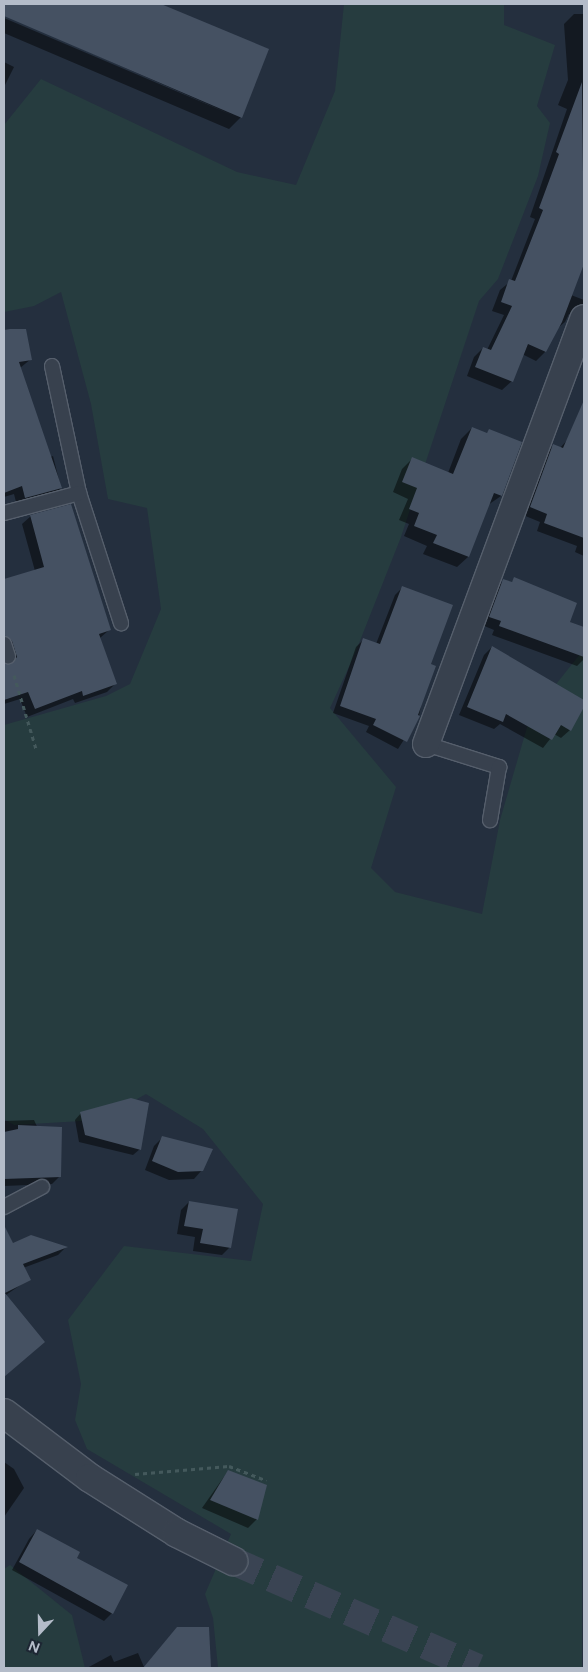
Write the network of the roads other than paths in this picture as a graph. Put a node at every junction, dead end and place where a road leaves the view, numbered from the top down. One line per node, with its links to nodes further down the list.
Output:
1 (584, 318): 6 (street)
2 (52, 366): 3 (lane)
3 (79, 493): 4 (lane); 5 (lane)
4 (4, 513)
5 (121, 623)
6 (426, 744): 7 (lane)
7 (490, 820)
8 (42, 1187): 9 (lane)
9 (4, 1207)
10 (4, 1413): 11 (street)
11 (233, 1561)

